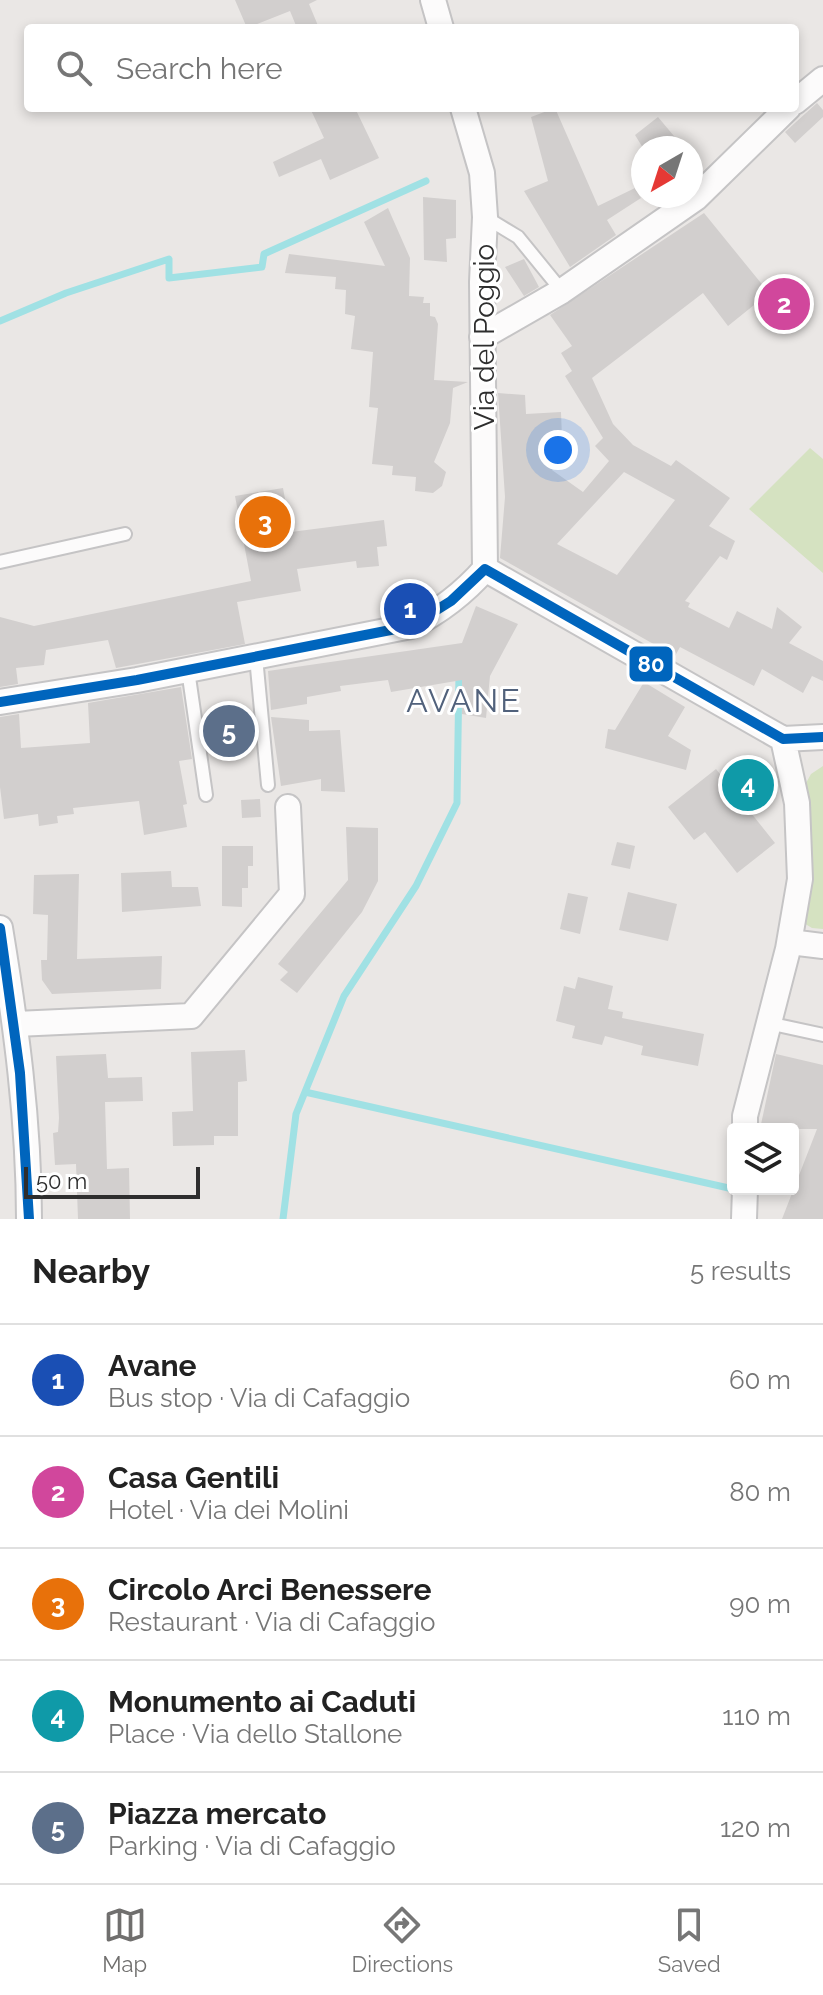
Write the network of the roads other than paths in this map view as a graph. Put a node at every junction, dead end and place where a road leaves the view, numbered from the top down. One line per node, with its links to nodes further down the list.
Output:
1 (433, 0): 2 (street)
2 (440, 24)
3 (823, 79): 4 (street)
4 (799, 99)
5 (464, 112): 7 (street, Via del Poggio)
6 (784, 112): 8 (street)
7 (485, 217): 8 (lane); 9 (street, Via del Poggio)
8 (562, 291): 9 (street)
9 (482, 337): 12 (street, Via del Poggio)
10 (125, 534): 11 (lane)
11 (0, 562)
12 (485, 569): 13 (street); 17 (street)
13 (256, 657): 14 (street); 18 (lane)
14 (188, 670): 15 (street); 19 (lane)
15 (0, 702)
16 (823, 737): 17 (street)
17 (783, 739): 22 (street)
18 (268, 785)
19 (206, 795)
20 (288, 807): 25 (street)
21 (0, 928): 25 (street)
22 (790, 942): 23 (street); 24 (street)
23 (823, 946)
24 (768, 1023): 26 (lane); 27 (street)
25 (16, 1024): 29 (street)
26 (823, 1035)
27 (746, 1123)
28 (745, 1195): 30 (street)
29 (29, 1219)
30 (744, 1219)

